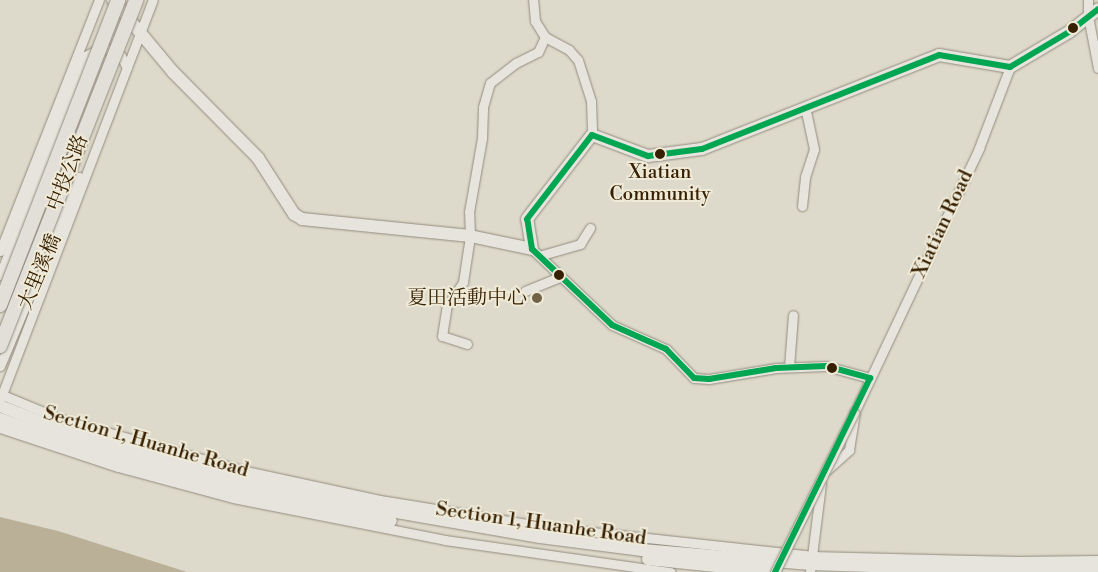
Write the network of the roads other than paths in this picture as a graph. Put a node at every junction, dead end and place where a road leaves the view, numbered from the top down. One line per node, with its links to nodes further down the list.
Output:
1 (99, 0): 10 (street)
2 (114, 0): 9 (street)
3 (118, 0): 27 (main road, 中投公路, bridge)
4 (136, 0): 30 (main road, 中投公路, bridge)
5 (153, 0): 9 (street)
6 (533, 0): 11 (street)
7 (1088, 0): 8 (street)
8 (1093, 13): 12 (street); 15 (street)
9 (139, 33): 14 (street); 21 (street)
10 (86, 35): 13 (street); 22 (street)
11 (545, 37): 18 (street); 21 (street)
12 (1010, 67): 16 (street); 33 (street, Xiatian Road)
13 (80, 68): 14 (street); 24 (street, 大里溪橋)
14 (127, 68): 17 (street)
15 (1098, 68)
16 (806, 110): 18 (street); 19 (street)
17 (108, 116): 31 (street, 大里溪橋); 34 (street)
18 (592, 135): 23 (street)
19 (802, 206)
20 (590, 228): 23 (street)
21 (470, 236): 23 (street); 29 (street)
22 (0, 251)
23 (537, 252): 25 (street)
24 (0, 275)
25 (560, 277): 26 (street); 32 (street)
26 (524, 291)
27 (0, 305)
28 (793, 315): 32 (street)
29 (467, 344)
30 (0, 346)
31 (0, 366)
32 (789, 367): 33 (street)
33 (870, 378): 35 (street, Xiatian Road)
34 (0, 399): 39 (street, Section 1, Huanhe Road)
35 (854, 412): 39 (street); 42 (street, Xiatian Road, bridge)
36 (0, 419): 42 (street, Section 1, Huanhe Road)
37 (0, 428): 41 (street, Section 1, Huanhe Road)
38 (1098, 560): 39 (street, Section 1, Huanhe Road)
39 (810, 564): 40 (street, Section 1, Huanhe Road)
40 (1098, 570)
41 (671, 572)
42 (774, 572)

